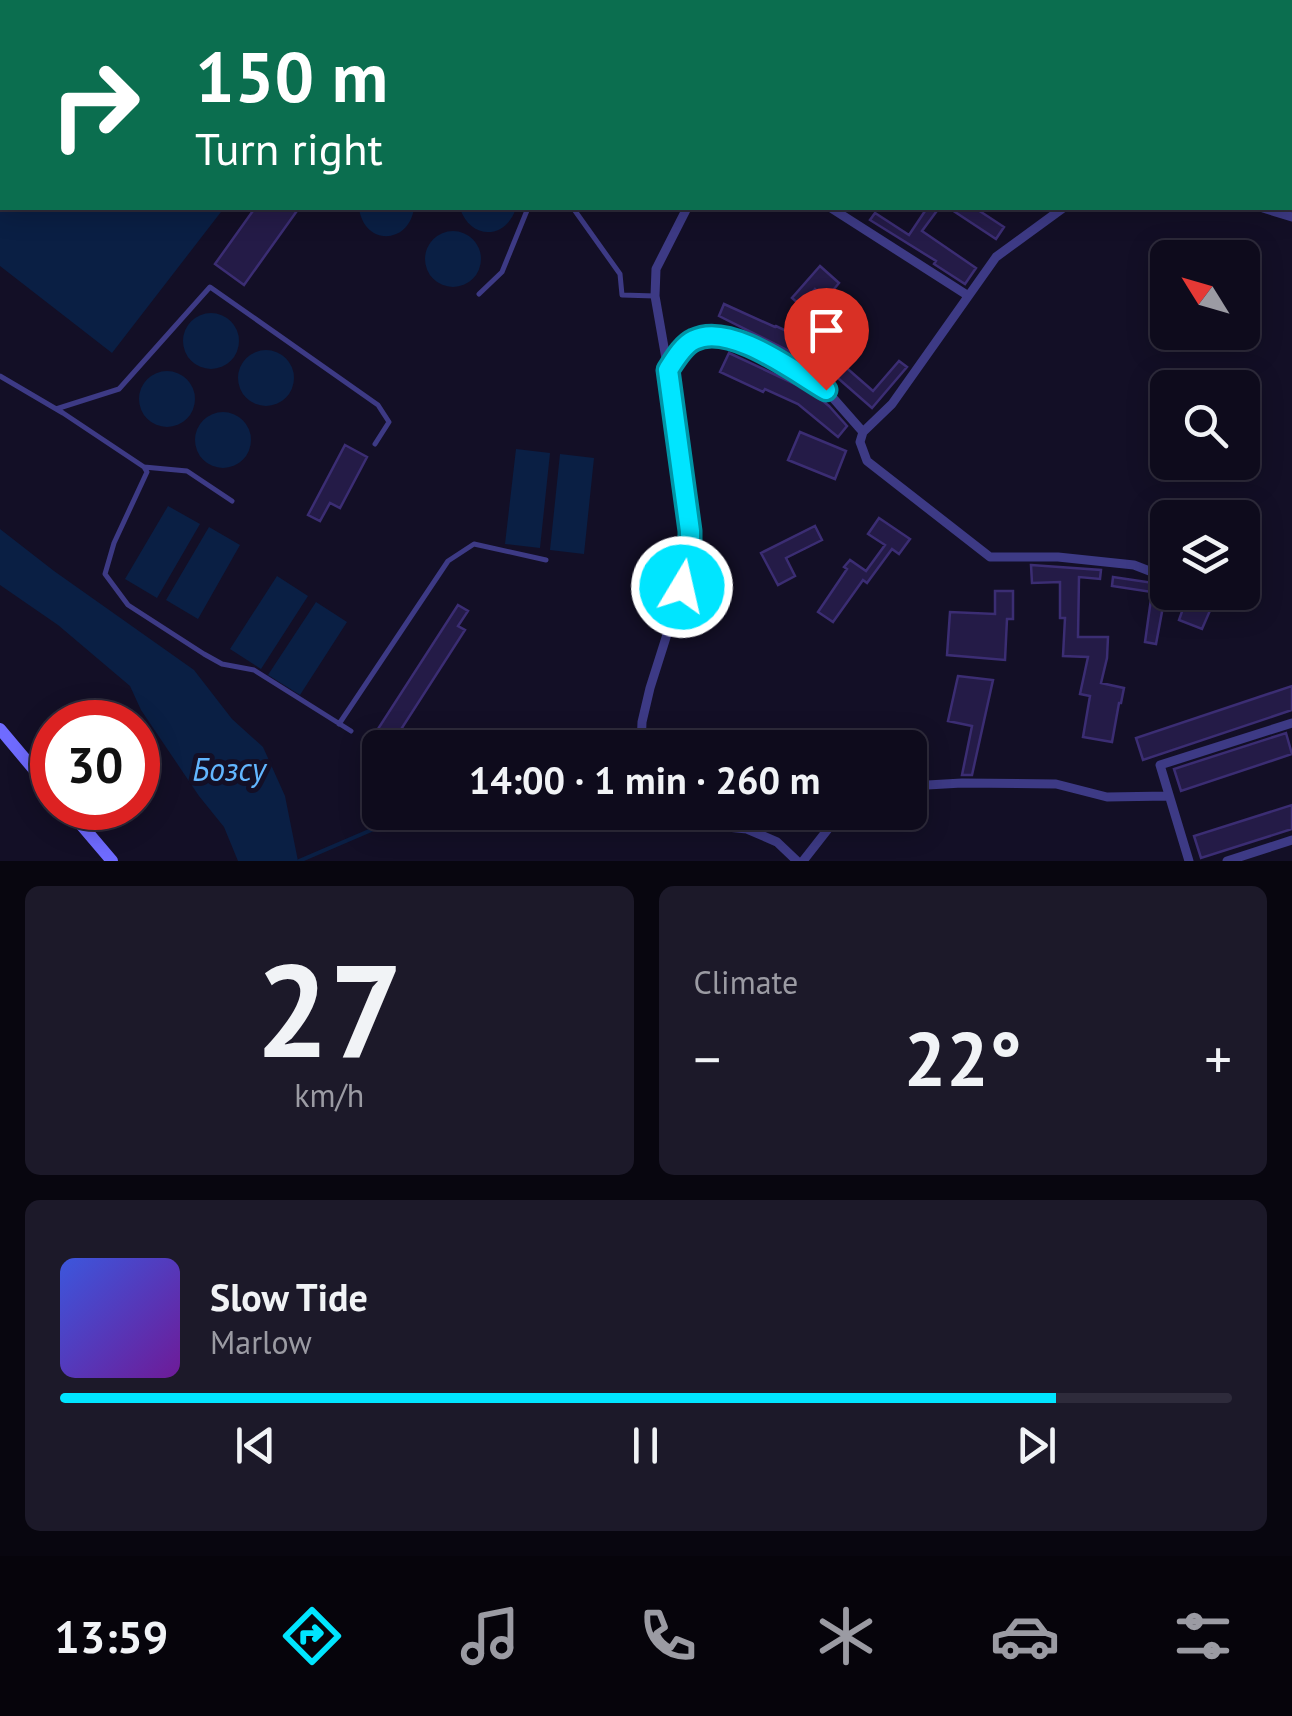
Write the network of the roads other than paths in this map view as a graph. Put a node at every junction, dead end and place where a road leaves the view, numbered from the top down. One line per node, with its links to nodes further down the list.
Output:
1 (527, 210): 6 (lane)
2 (573, 210): 8 (lane)
3 (686, 210): 8 (street)
4 (833, 210): 7 (street)
5 (1061, 210): 7 (street)
6 (479, 294)
7 (968, 295): 12 (street)
8 (655, 296): 9 (street)
9 (668, 370): 12 (street); 21 (street)
10 (0, 376): 11 (lane)
11 (56, 409): 13 (lane); 14 (lane)
12 (863, 432): 17 (street)
13 (376, 444)
14 (144, 467): 15 (lane); 19 (lane)
15 (232, 502)
16 (546, 560): 19 (lane)
17 (1150, 571)
18 (1292, 723): 25 (street)
19 (339, 724): 22 (lane)
20 (0, 729): 23 (main road)
21 (641, 730)
22 (351, 731)
23 (30, 765)
24 (927, 785): 25 (street)
25 (1168, 796): 32 (street)
26 (86, 830): 30 (main road)
27 (748, 830): 31 (street)
28 (826, 830): 31 (street)
29 (1292, 840): 33 (street)
30 (112, 861)
31 (800, 861)
32 (1189, 861)
33 (1228, 861)

